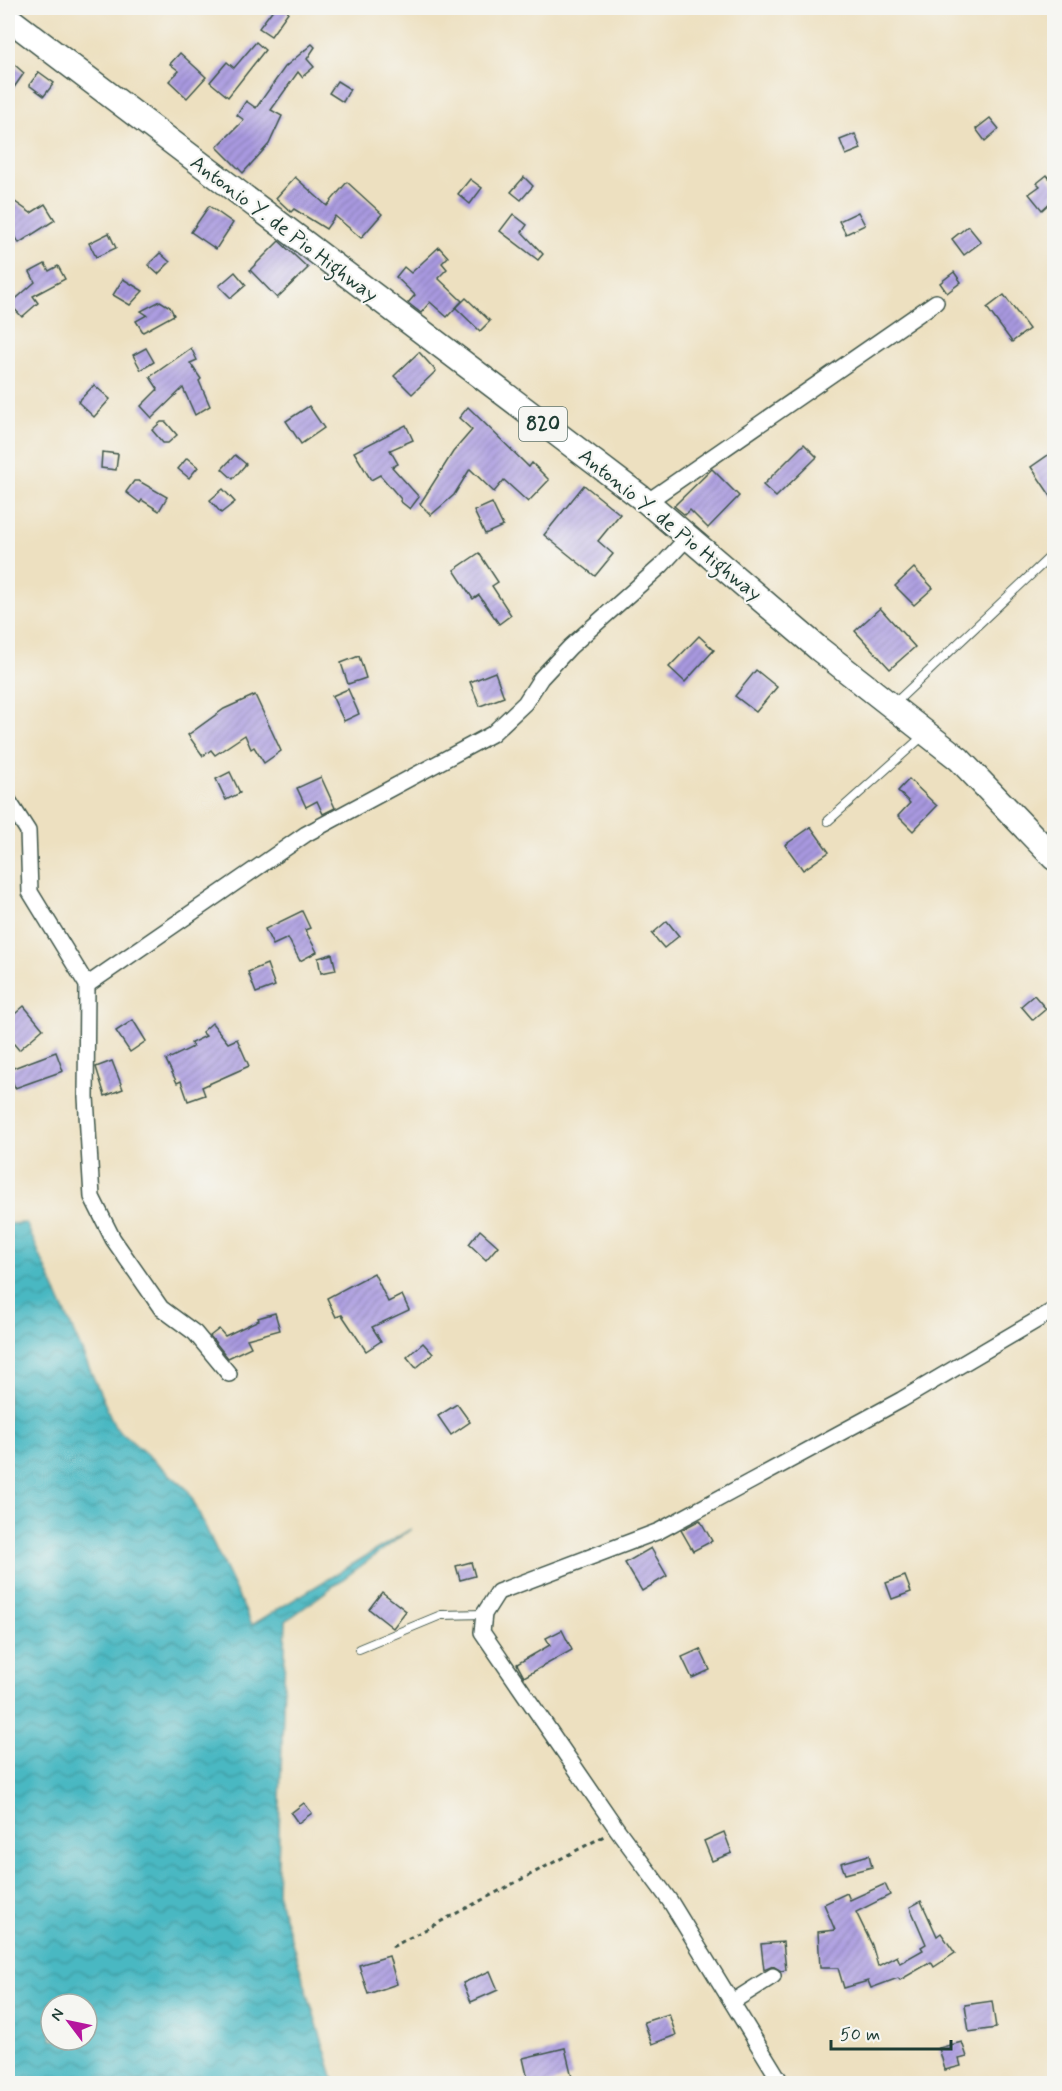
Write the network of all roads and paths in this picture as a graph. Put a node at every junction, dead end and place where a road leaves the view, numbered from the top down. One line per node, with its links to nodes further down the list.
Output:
1 (8, 18): 3 (highway, Antonio Y. de Pio Highway / 820)
2 (936, 303): 3 (street)
3 (647, 502): 4 (highway, Antonio Y. de Pio Highway / 820)
4 (687, 538): 6 (highway, Antonio Y. de Pio Highway / 820); 11 (street)
5 (1054, 553): 6 (lane)
6 (893, 705): 7 (highway, Antonio Y. de Pio Highway / 820)
7 (927, 732): 9 (lane); 10 (highway, Antonio Y. de Pio Highway / 820)
8 (8, 800): 11 (street)
9 (828, 820)
10 (1054, 858)
11 (87, 985): 13 (street)
12 (1054, 1310): 14 (street)
13 (229, 1374)
14 (484, 1614): 15 (lane); 16 (street)
15 (359, 1649)
16 (617, 1829): 17 (path); 19 (street)
17 (392, 1947)
18 (773, 1976): 19 (street)
19 (732, 2002): 20 (street)
20 (782, 2084)

